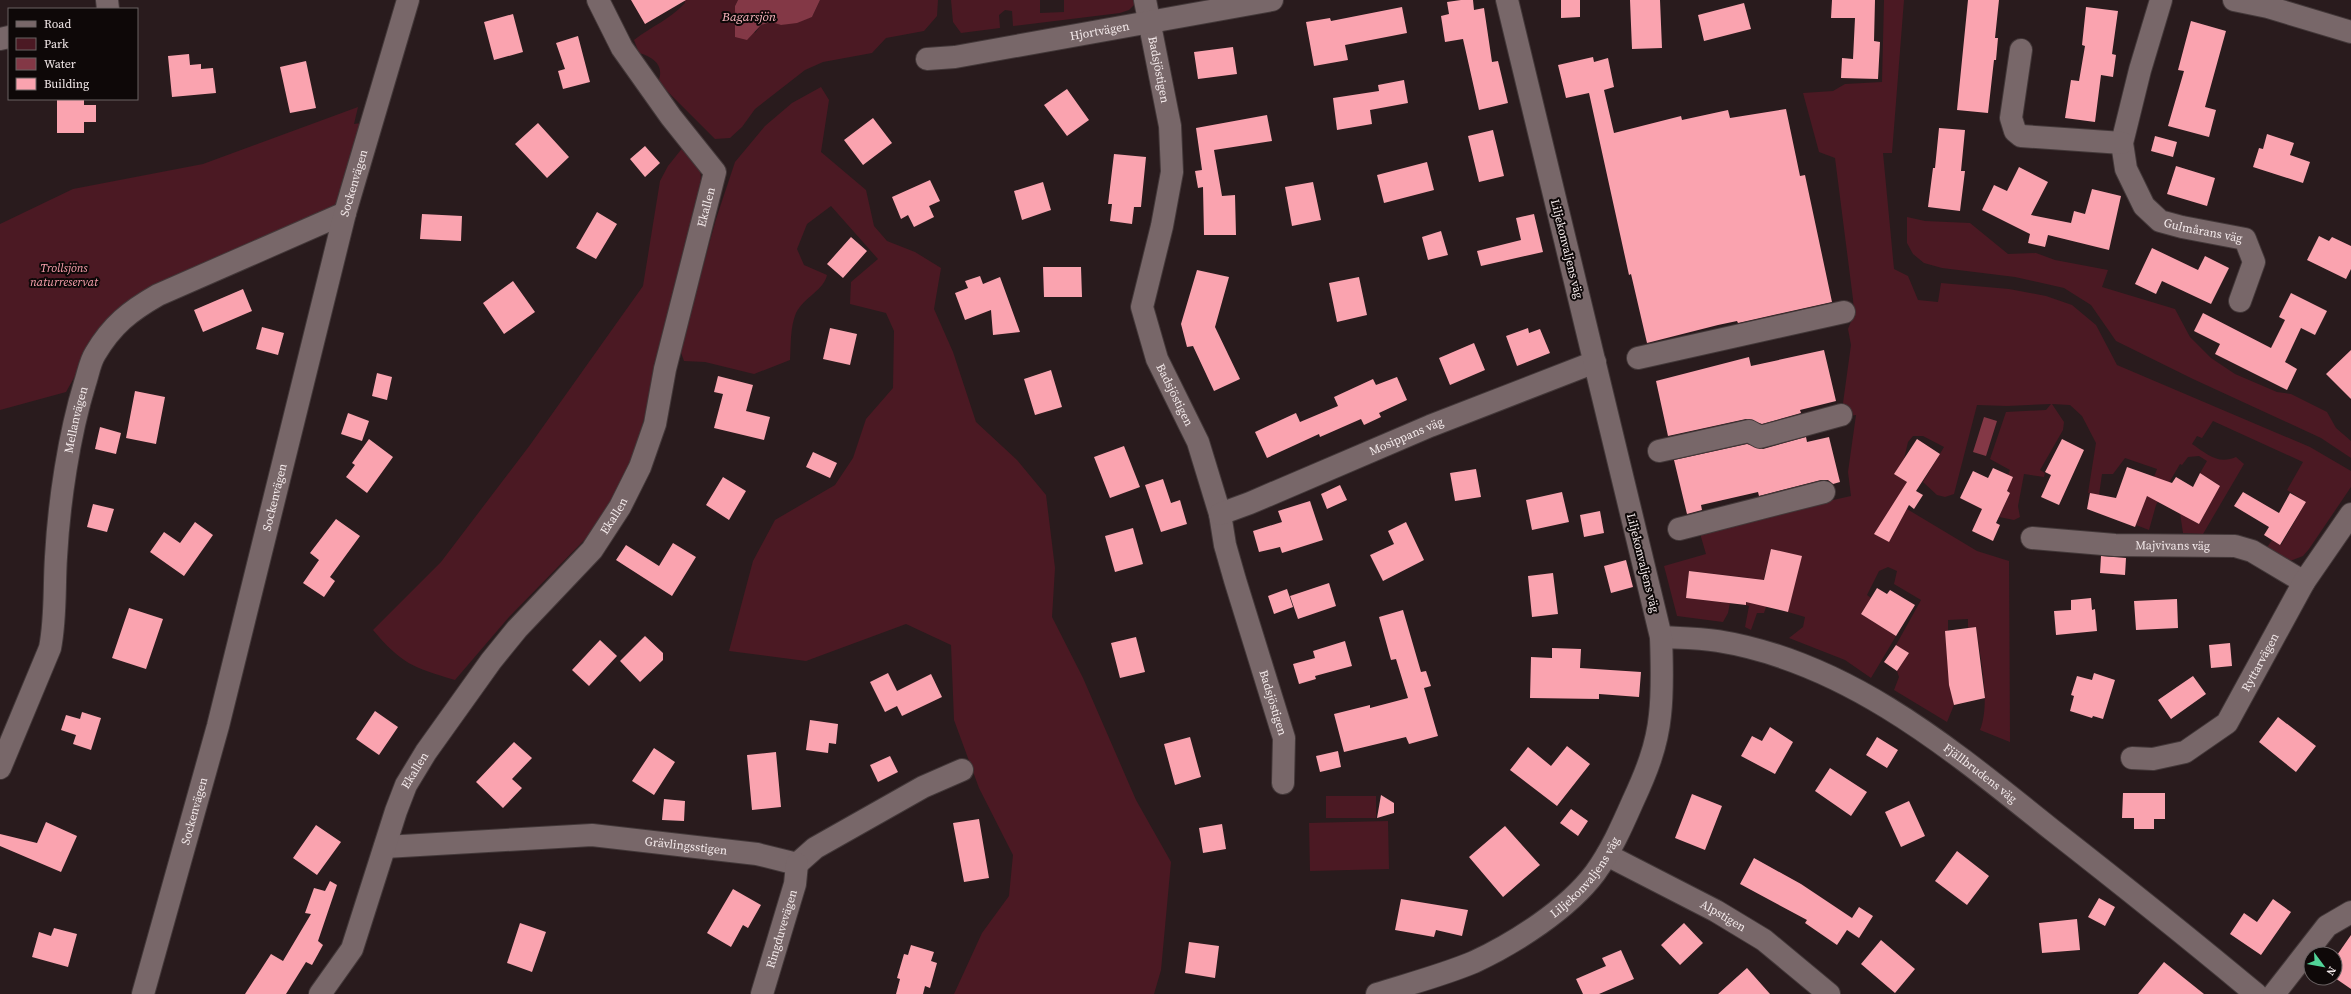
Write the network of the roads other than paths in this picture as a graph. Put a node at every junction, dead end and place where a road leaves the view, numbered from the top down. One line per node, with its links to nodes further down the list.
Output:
1 (408, 0): 12 (street, Sockenvägen)
2 (598, 0): 30 (street, Ekallen)
3 (1272, 0): 7 (street, Hjortvägen)
4 (1507, 0): 16 (street, Liljekonvaljens väg)
5 (2161, 0): 11 (street, Gulmårans väg)
6 (2234, 0): 8 (street)
7 (1148, 10): 10 (street, Hjortvägen); 20 (street, Badsjöstigen)
8 (2351, 32)
9 (2021, 50): 11 (street)
10 (927, 59)
11 (2122, 143): 13 (street, Gulmårans väg)
12 (345, 213): 27 (street, Mellanvägen); 34 (street, Sockenvägen)
13 (2240, 302)
14 (1844, 312): 15 (street)
15 (1638, 358)
16 (1595, 362): 20 (street, Mosippans väg); 25 (street, Liljekonvaljens väg)
17 (1841, 415): 18 (street)
18 (1659, 451)
19 (1824, 492): 22 (street)
20 (1220, 514): 29 (street, Badsjöstigen)
21 (2351, 514): 24 (street, Ryttarvägen)
22 (1679, 529)
23 (2032, 538): 24 (street, Majvivans väg)
24 (2304, 582): 26 (street, Ryttarvägen)
25 (1661, 637): 31 (street, Liljekonvaljens väg); 39 (street, Fjällbrudens väg)
26 (2132, 758)
27 (0, 768)
28 (962, 770): 32 (street)
29 (1283, 783)
30 (385, 847): 32 (street, Grävlingsstigen); 35 (street, Ekallen)
31 (1607, 855): 37 (street, Liljekonvaljens väg); 38 (street, Alpstigen)
32 (797, 864): 36 (street, Ringduvevägen)
33 (2351, 912): 40 (street)
34 (143, 994)
35 (320, 994)
36 (762, 994)
37 (1377, 994)
38 (1829, 994)
39 (2256, 994)
40 (2274, 994)

